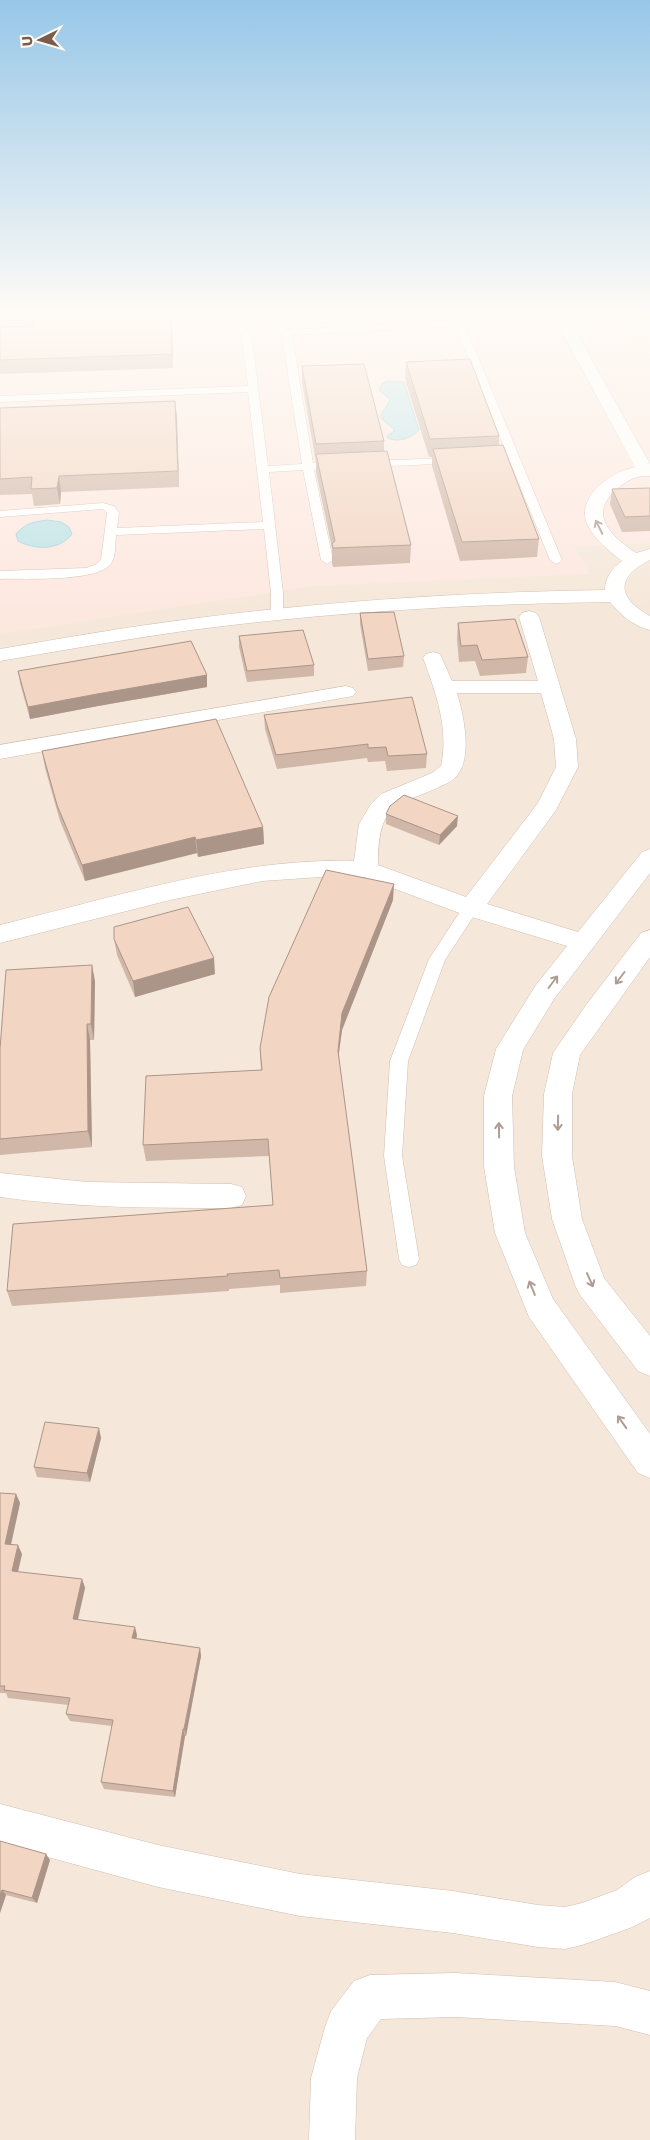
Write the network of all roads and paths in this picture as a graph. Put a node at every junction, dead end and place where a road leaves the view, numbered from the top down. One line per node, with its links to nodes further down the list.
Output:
1 (256, 412): 9 (lane)
2 (299, 412): 7 (lane)
3 (492, 412): 16 (lane)
4 (615, 412): 10 (street)
5 (466, 460): 6 (lane)
6 (357, 465)
7 (308, 466): 8 (lane); 9 (lane); 15 (lane)
8 (328, 466)
9 (263, 469): 12 (lane)
10 (648, 471): 14 (street, one-way to 10)
11 (0, 514): 13 (lane)
12 (268, 525): 13 (lane); 19 (lane)
13 (112, 532): 17 (lane)
14 (642, 557): 18 (street)
15 (327, 560)
16 (556, 560)
17 (0, 575)
18 (616, 596): 19 (street); 21 (street)
19 (277, 615): 22 (street)
20 (529, 617): 25 (street)
21 (650, 624)
22 (0, 655)
23 (433, 658): 24 (street)
24 (444, 687): 25 (street); 29 (street)
25 (549, 687): 30 (street)
26 (346, 692): 27 (street)
27 (0, 752)
28 (650, 857): 33 (street)
29 (366, 869): 30 (street); 31 (street)
30 (471, 908): 33 (street); 36 (lane)
31 (0, 934)
32 (650, 940): 37 (street, one-way to 37)
33 (582, 942): 38 (street, one-way to 33)
34 (0, 1185): 35 (street)
35 (231, 1196)
36 (409, 1259)
37 (650, 1361)
38 (650, 1462)
39 (0, 1824): 40 (street)
40 (650, 1892)
41 (650, 2013): 42 (street)
42 (332, 2140)

